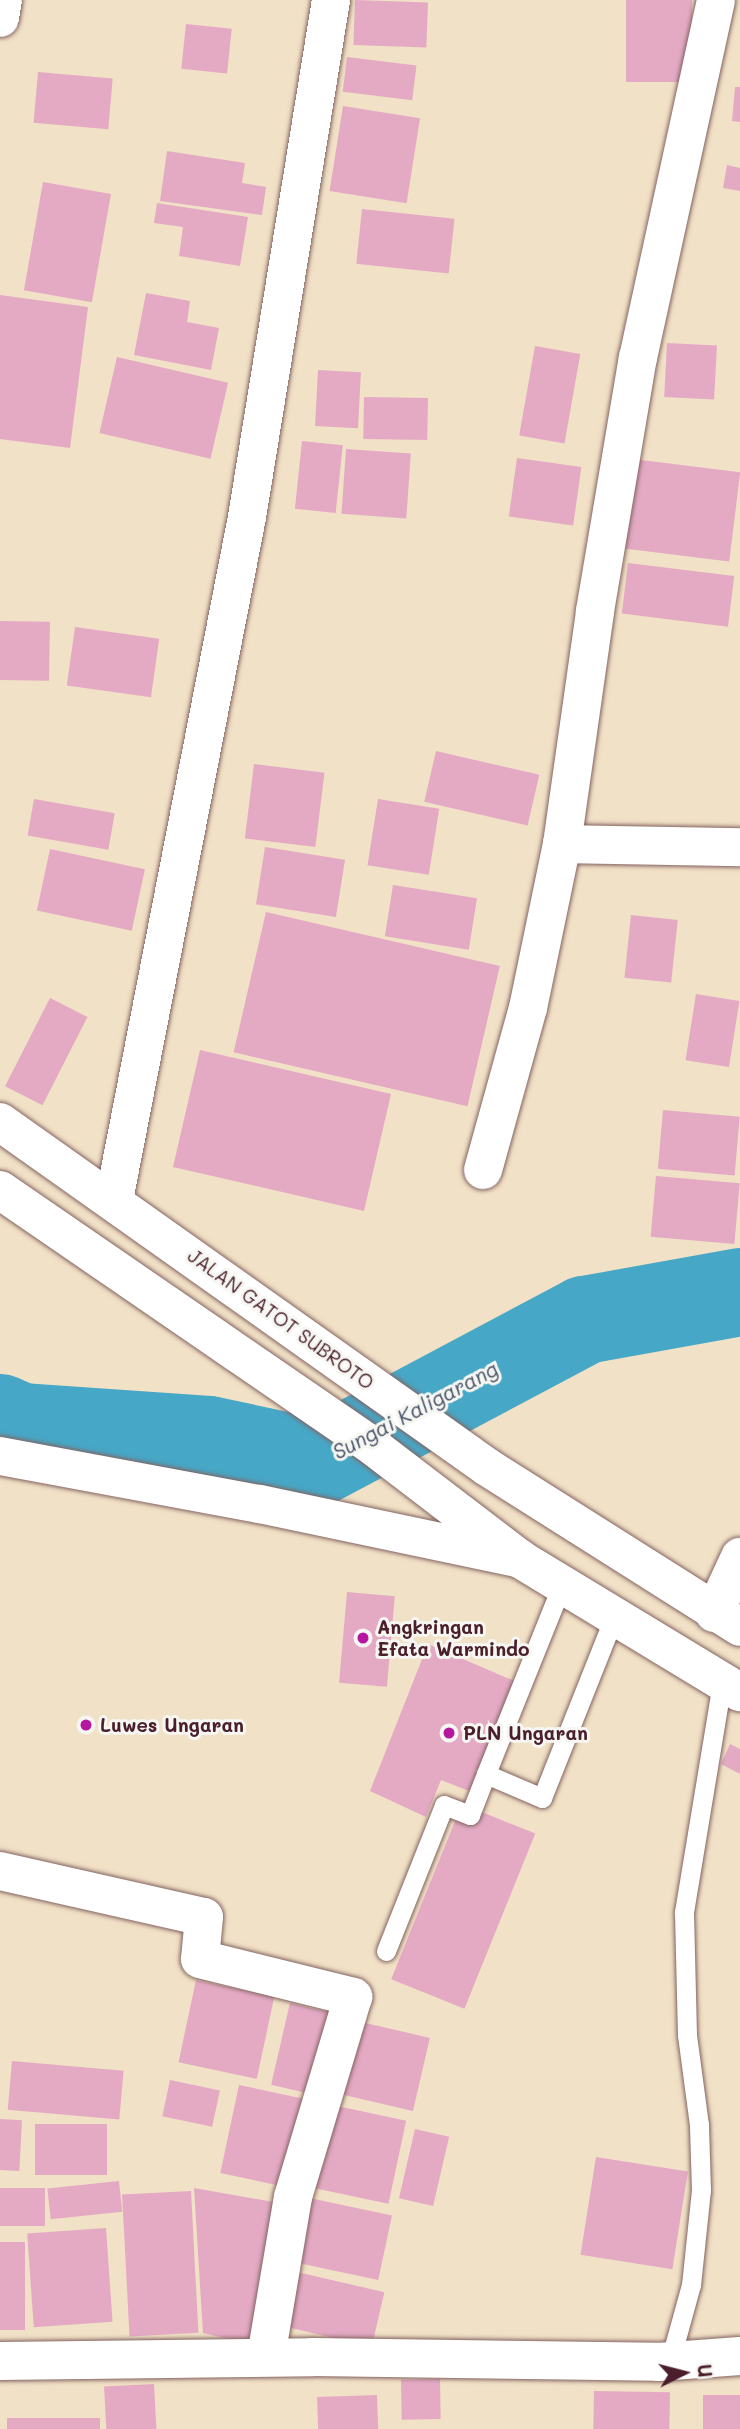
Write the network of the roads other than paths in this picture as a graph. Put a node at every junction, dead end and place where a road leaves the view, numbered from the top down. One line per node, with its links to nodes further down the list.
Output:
1 (3, 0): 4 (main road)
2 (331, 0): 10 (main road)
3 (716, 0): 5 (main road)
4 (0, 18)
5 (562, 844): 6 (main road); 8 (main road)
6 (740, 847)
7 (0, 1122): 10 (main road, JALAN GATOT SUBROTO)
8 (483, 1170)
9 (0, 1190): 13 (main road)
10 (114, 1200): 16 (main road, JALAN GATOT SUBROTO)
11 (0, 1456): 13 (main road)
12 (740, 1557): 16 (main road)
13 (520, 1559): 14 (main road)
14 (561, 1587): 15 (main road); 18 (lane)
15 (614, 1617): 17 (main road); 18 (lane)
16 (727, 1620)
17 (731, 1688): 24 (lane)
18 (486, 1774): 20 (lane)
19 (1, 1880): 22 (main road)
20 (386, 1951)
21 (740, 2356): 24 (main road)
22 (266, 2357): 23 (main road); 24 (main road)
23 (0, 2361)
24 (670, 2361)

